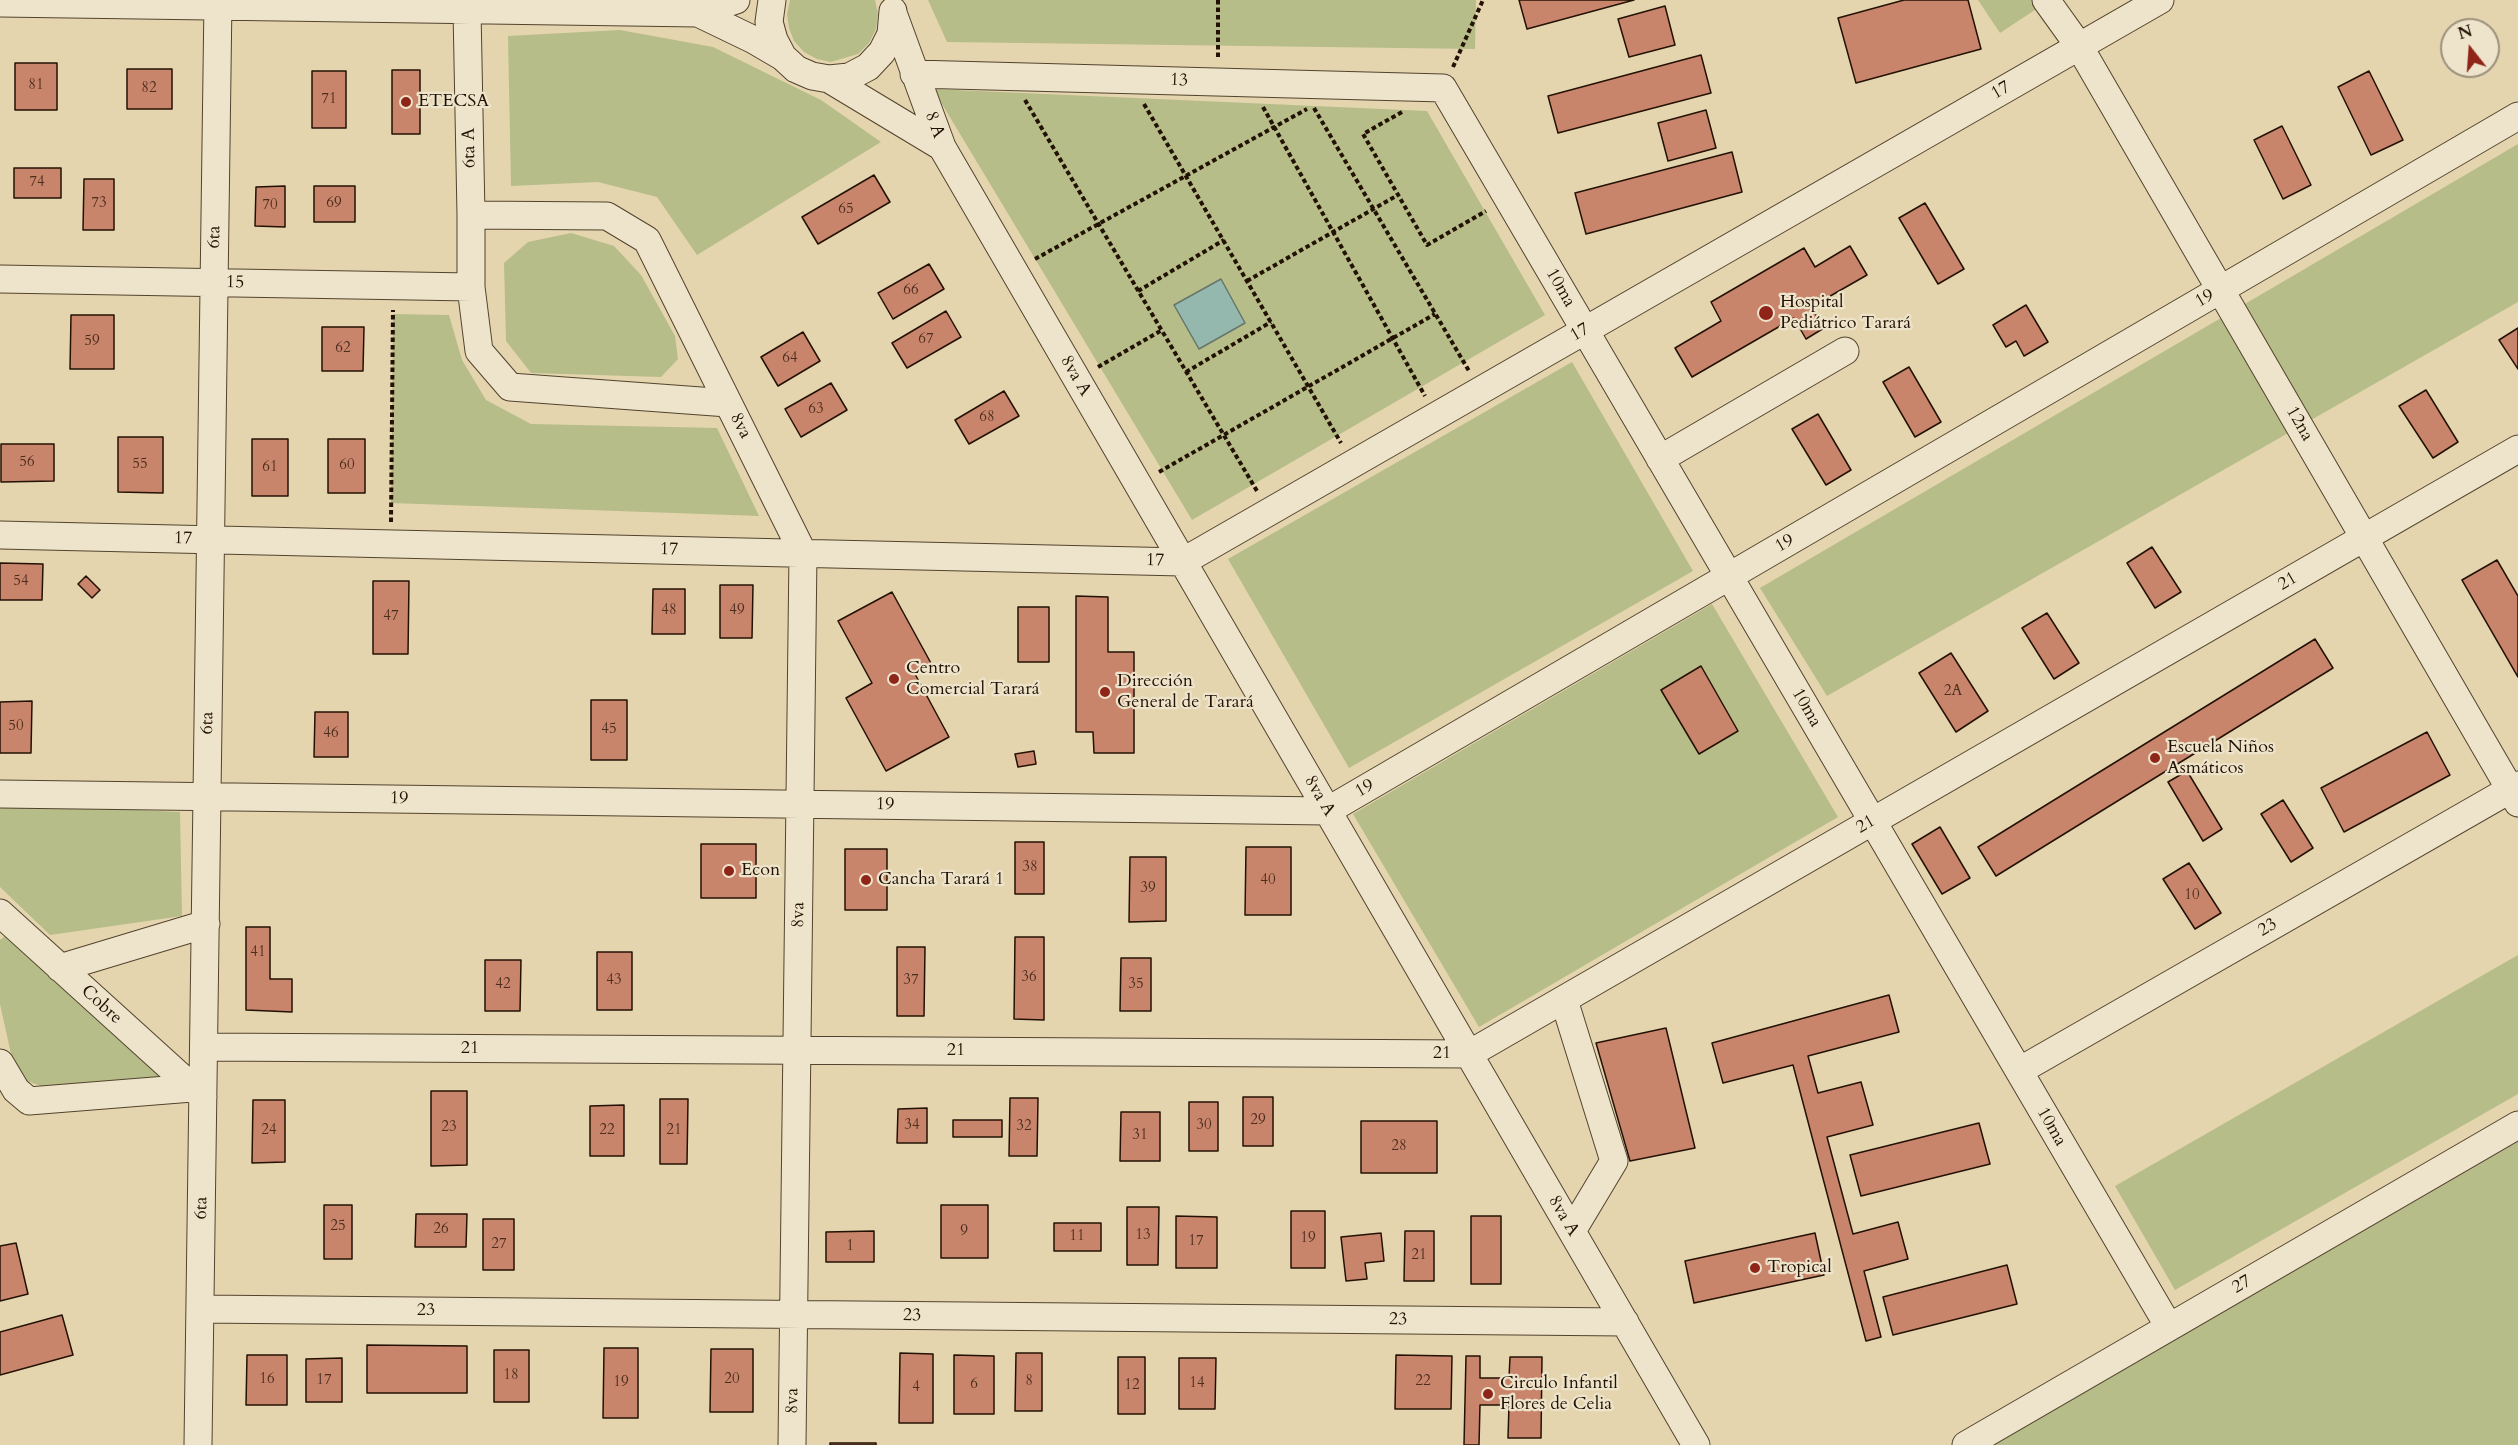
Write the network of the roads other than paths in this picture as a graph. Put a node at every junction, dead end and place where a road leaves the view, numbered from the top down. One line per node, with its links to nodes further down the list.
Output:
1 (736, 0): 9 (street)
2 (772, 0): 11 (street)
3 (2046, 0): 10 (street, 12na)
4 (2160, 0): 10 (street, 17)
5 (0, 3): 6 (street)
6 (218, 3): 8 (street); 19 (street, 6ta)
7 (892, 7): 12 (street, 8 A); 13 (street)
8 (467, 10): 9 (street); 17 (street, 6ta A)
9 (698, 14): 11 (street)
10 (2079, 46): 21 (street, 12na); 22 (street, 17)
11 (783, 57): 13 (street, 8 A)
12 (914, 74): 14 (street, 13); 16 (street, 8 A)
13 (829, 79): 16 (street, 8 A)
14 (1443, 88): 22 (street, 10ma)
15 (2518, 117): 21 (street, 19)
16 (942, 147): 31 (street, 8va A)
17 (471, 215): 20 (street, 6ta A); 24 (street, 8va)
18 (0, 279): 19 (street, 15)
19 (214, 283): 20 (street, 15); 29 (street, 6ta)
20 (471, 287): 24 (street, 6ta A)
21 (2221, 290): 28 (street, 12na); 32 (street, 19)
22 (1585, 330): 26 (street, 10ma); 31 (street, 17)
23 (1845, 351): 26 (street)
24 (728, 403): 30 (street, 8va)
25 (2518, 450): 28 (street, 21)
26 (1660, 459): 32 (street, 10ma)
27 (0, 535): 29 (street, 17)
28 (2365, 538): 33 (street, 12na); 38 (street, 21)
29 (211, 540): 30 (street, 17); 35 (street, 6ta)
30 (803, 553): 31 (street, 17); 36 (street, 8va)
31 (1182, 562): 37 (street, 8va A)
32 (1729, 577): 37 (street, 19); 38 (street, 10ma)
33 (2515, 792): 47 (street, 23)
34 (0, 794): 35 (street, 19)
35 (207, 796): 36 (street, 19); 40 (street, 6ta)
36 (800, 804): 37 (street, 19); 44 (street, 8va)
37 (1327, 811): 45 (street, 8va A)
38 (1872, 822): 42 (street, 21); 47 (street, 10ma)
39 (0, 913): 41 (street, Cobre)
40 (206, 924): 41 (street); 43 (street, 6ta)
41 (60, 968): 48 (street, Cobre)
42 (1564, 1000): 45 (street, 21); 50 (street)
43 (204, 1047): 44 (street, 21); 48 (street, 6ta)
44 (797, 1051): 45 (street, 21); 52 (street, 8va)
45 (1469, 1054): 50 (street, 8va A)
46 (0, 1064): 48 (street)
47 (2019, 1071): 54 (street, 10ma)
48 (198, 1092): 51 (street, 6ta)
49 (2518, 1125): 54 (street, 27)
50 (1572, 1231): 53 (street, 8va A)
51 (200, 1309): 52 (street, 23); 55 (street, 6ta)
52 (794, 1314): 53 (street, 23); 56 (street, 8va)
53 (1625, 1322): 57 (street, 8va A)
54 (2169, 1327): 58 (street, 27)
55 (197, 1444)
56 (792, 1445)
57 (1696, 1445)
58 (1966, 1445)

